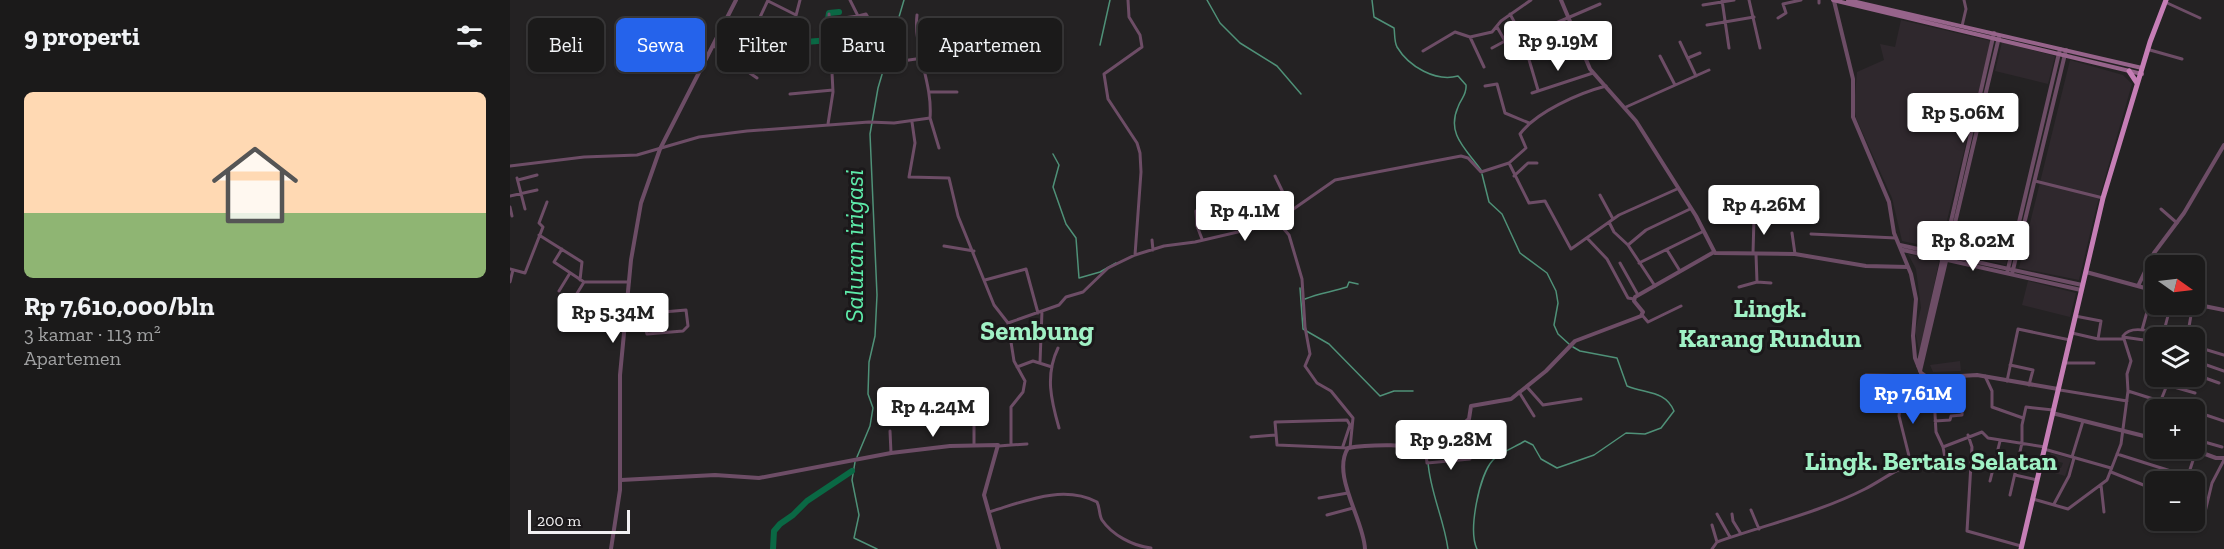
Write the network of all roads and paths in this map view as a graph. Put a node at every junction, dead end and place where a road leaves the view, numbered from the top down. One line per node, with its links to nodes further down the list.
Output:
1 (736, 0): 46 (street)
2 (768, 0): 21 (street); 27 (street)
3 (800, 0): 21 (street)
4 (850, 0): 23 (street)
5 (1128, 0): 133 (street)
6 (1561, 0): 24 (street)
7 (1734, 0): 13 (street)
8 (1749, 0): 25 (street)
9 (1801, 0): 32 (street)
10 (1848, 0): 18 (main road)
11 (1964, 0): 37 (street)
12 (1528, 1): 20 (street)
13 (1722, 1): 17 (street); 35 (street)
14 (1834, 1): 18 (main road); 119 (street)
15 (2165, 1): 33 (street); 40 (highway)
16 (1600, 4): 24 (street)
17 (1703, 5)
18 (1863, 6): 26 (main road)
19 (829, 14): 29 (street)
20 (1510, 14): 38 (street); 73 (street)
21 (796, 15): 28 (street)
22 (917, 15): 34 (street)
23 (858, 16): 30 (street); 31 (street)
24 (1568, 16): 39 (street); 65 (street)
25 (1754, 17): 35 (street); 50 (street)
26 (1906, 17): 37 (main road); 42 (main road)
27 (760, 18)
28 (795, 18)
29 (829, 18)
30 (844, 18)
31 (868, 18)
32 (1778, 18)
33 (2200, 18)
34 (918, 22)
35 (1725, 22): 36 (street); 49 (street)
36 (1707, 25)
37 (1962, 26): 42 (main road)
38 (1497, 27): 41 (street); 43 (street)
39 (1535, 32)
40 (2153, 36): 51 (highway); 61 (highway)
41 (1470, 37): 52 (street); 58 (street)
42 (1996, 37): 53 (main road); 134 (street)
43 (1505, 41): 45 (street); 48 (street)
44 (1680, 42): 56 (street)
45 (1509, 45)
46 (713, 46): 47 (street); 86 (street)
47 (717, 48)
48 (1492, 48)
49 (1729, 48)
50 (1760, 48)
51 (2150, 50): 57 (street); 61 (highway)
52 (1424, 51)
53 (2062, 52): 60 (main road); 61 (main road); 93 (street)
54 (1700, 53): 56 (street)
55 (1660, 56): 69 (street)
56 (1688, 58): 66 (street)
57 (2182, 59)
58 (1484, 67)
59 (1709, 70): 66 (street)
60 (2129, 71): 61 (main road); 68 (highway)
61 (2142, 71): 68 (highway); 82 (highway)
62 (747, 72): 67 (street)
63 (831, 72): 72 (street)
64 (925, 72): 75 (street)
65 (1593, 73): 71 (street); 73 (street)
66 (1696, 76): 69 (street)
67 (757, 78)
68 (2137, 83): 82 (highway)
69 (1676, 85): 78 (street)
70 (1485, 86): 81 (street)
71 (1606, 86): 78 (street); 81 (street)
72 (832, 90): 77 (street); 83 (street)
73 (1538, 90): 76 (street)
74 (957, 92): 75 (street)
75 (929, 93): 79 (street)
76 (1532, 93)
77 (790, 94)
78 (1626, 107): 94 (street)
79 (930, 118): 80 (street); 85 (street)
80 (912, 122): 83 (street); 129 (street)
81 (1529, 123): 87 (street)
82 (2126, 123): 99 (highway)
83 (828, 124): 86 (street)
84 (2224, 146): 112 (street)
85 (939, 148)
86 (660, 149): 89 (street); 146 (street)
87 (1509, 163): 92 (street); 105 (street)
88 (1537, 163): 92 (street)
89 (510, 166)
90 (537, 175): 96 (street)
91 (1275, 176): 105 (street)
92 (1514, 176): 118 (street)
93 (2032, 180): 99 (street); 140 (street)
94 (1677, 189): 106 (street); 110 (street)
95 (537, 190): 96 (street)
96 (521, 193): 97 (street); 104 (street)
97 (510, 195)
98 (1600, 195): 110 (street)
99 (2103, 198): 141 (highway)
100 (547, 202): 117 (street)
101 (1245, 203): 113 (street)
102 (510, 207): 108 (street)
103 (1201, 208): 120 (street)
104 (525, 209)
105 (1291, 209): 111 (street)
106 (1690, 209): 114 (street); 123 (street)
107 (2161, 209): 112 (street)
108 (513, 216)
109 (1755, 218): 131 (street)
110 (1611, 220): 118 (street); 123 (street)
111 (1276, 221): 113 (street); 237 (street)
112 (2178, 223): 150 (street)
113 (1253, 229): 120 (street)
114 (1702, 232): 127 (street); 130 (street)
115 (1792, 233): 132 (street)
116 (1810, 234): 119 (street)
117 (539, 236): 125 (street); 138 (street)
118 (1587, 238): 156 (street)
119 (1896, 238): 122 (street)
120 (1202, 239): 126 (street)
121 (1152, 240): 126 (street)
122 (1900, 244): 128 (street); 134 (street)
123 (1628, 245): 136 (street)
124 (944, 246): 129 (street)
125 (561, 249): 142 (street); 144 (street)
126 (1153, 250): 133 (street)
127 (1667, 250): 136 (street); 139 (street)
128 (1902, 250): 134 (street); 137 (street)
129 (974, 251): 143 (street)
130 (1714, 252): 131 (street); 139 (street)
131 (1755, 253): 132 (street); 147 (street)
132 (1795, 254): 137 (street)
133 (1135, 255): 162 (street)
134 (1945, 256): 140 (street); 186 (street)
135 (1620, 263): 155 (street)
136 (1639, 263): 149 (street)
137 (1908, 267): 186 (street)
138 (511, 269): 145 (street)
139 (1680, 271): 149 (street)
140 (2010, 272): 152 (street)
141 (2085, 272): 150 (street); 152 (highway)
142 (570, 273): 144 (street); 154 (street)
143 (985, 280): 162 (street); 167 (street)
144 (582, 281): 146 (street); 157 (street)
145 (510, 282)
146 (629, 282): 158 (street)
147 (1757, 282): 148 (street); 151 (street)
148 (1771, 283)
149 (1655, 286): 155 (street)
150 (2138, 286): 153 (street)
151 (1739, 287)
152 (2082, 288): 166 (highway)
153 (2145, 288)
154 (559, 291)
155 (1638, 295): 156 (street)
156 (1634, 299): 164 (street)
157 (573, 300)
158 (628, 304): 163 (street); 249 (street)
159 (1681, 306): 164 (street)
160 (2205, 306): 161 (street)
161 (2224, 310)
162 (1040, 312): 167 (street); 178 (street)
163 (641, 314): 163 (street)
164 (1642, 315): 196 (street)
165 (2147, 315): 168 (street)
166 (2075, 316): 170 (highway); 172 (street)
167 (1008, 323): 183 (street)
168 (2142, 330): 169 (street); 171 (street)
169 (2145, 331)
170 (2071, 333): 172 (street); 173 (highway)
171 (2123, 338): 172 (street); 174 (street); 198 (street)
172 (2098, 339)
173 (2070, 340): 179 (highway); 182 (street)
174 (2145, 341)
175 (1058, 348): 184 (street)
176 (2205, 349): 177 (street)
177 (2224, 355)
178 (1040, 362): 183 (street); 184 (street)
179 (2064, 363): 180 (street); 197 (highway)
180 (2094, 363)
181 (2205, 364): 185 (street)
182 (2010, 365): 193 (street); 195 (street)
183 (1017, 367): 232 (street)
184 (1052, 367): 218 (street)
185 (2224, 371)
186 (1920, 372): 189 (street); 191 (street)
187 (1866, 375): 189 (street)
188 (1963, 375): 190 (street); 191 (street); 204 (street)
189 (1902, 376): 203 (street)
190 (1985, 376): 193 (street); 213 (street)
191 (1933, 378): 214 (street)
192 (2205, 378): 194 (street)
193 (2007, 381): 195 (street)
194 (2219, 383)
195 (2029, 385): 197 (street)
196 (1527, 387): 199 (street); 205 (street)
197 (2058, 389): 208 (street); 209 (highway)
198 (2128, 390): 206 (street); 208 (street)
199 (1519, 393): 211 (street); 217 (street)
200 (2195, 393): 207 (street)
201 (1862, 394): 203 (street)
202 (1949, 395): 204 (street)
203 (1901, 396): 242 (street)
204 (1963, 396): 214 (street)
205 (1581, 399)
206 (2158, 399)
207 (2161, 399)
208 (2127, 401): 220 (street)
209 (2053, 412): 213 (street); 215 (street); 238 (highway)
210 (2205, 415): 216 (street)
211 (1534, 416)
212 (974, 417): 231 (street)
213 (2023, 418): 227 (street)
214 (1935, 421): 235 (street)
215 (2083, 421): 220 (street); 243 (street)
216 (2224, 421)
217 (1466, 423): 222 (street); 230 (street)
218 (1059, 428)
219 (890, 431): 239 (street)
220 (2124, 432): 225 (street); 240 (street)
221 (1275, 435): 224 (street); 234 (street); 234 (street)
222 (1481, 435)
223 (1968, 435): 226 (street); 235 (street); 273 (street)
224 (1251, 437)
225 (2145, 437)
226 (2000, 441): 227 (street); 251 (street)
227 (2022, 442): 238 (street); 248 (street)
228 (2205, 442): 236 (street)
229 (1027, 444): 232 (street)
230 (1425, 444): 237 (street); 244 (street)
231 (974, 445): 233 (street); 239 (street)
232 (1011, 445): 233 (street)
233 (999, 446): 263 (street)
234 (1343, 446): 237 (street)
235 (1943, 447): 268 (street)
236 (2222, 447)
237 (1349, 448): 254 (street)
238 (2044, 448): 243 (street); 250 (highway)
239 (891, 453): 249 (street)
240 (2117, 454): 246 (street); 247 (street)
241 (2205, 454): 245 (street)
242 (1909, 456)
243 (2073, 458): 246 (street); 258 (street)
244 (1470, 459)
245 (2222, 459): 262 (street)
246 (2111, 470): 252 (street); 253 (street)
247 (2171, 471)
248 (2015, 475): 250 (street); 255 (street)
249 (621, 480): 274 (street)
250 (2037, 480): 257 (highway)
251 (1990, 481)
252 (2101, 485): 258 (street); 261 (street)
253 (2145, 485)
254 (1348, 493): 256 (street); 259 (street)
255 (2010, 495)
256 (1319, 498)
257 (2032, 499): 258 (street); 273 (highway)
258 (2054, 504)
259 (1353, 508): 266 (street); 276 (street)
260 (1751, 510): 268 (street)
261 (2104, 512)
262 (2205, 512)
263 (988, 513): 272 (street); 275 (street)
264 (1717, 514): 270 (street)
265 (1732, 514): 269 (street)
266 (1328, 515)
267 (1712, 525): 271 (street)
268 (1759, 529): 269 (street)
269 (1741, 534): 270 (street)
270 (1730, 537): 271 (street)
271 (1717, 542): 277 (street)
272 (1151, 548)
273 (2021, 548)
274 (611, 549)
275 (999, 549)
276 (1365, 549)
277 (1712, 549)

